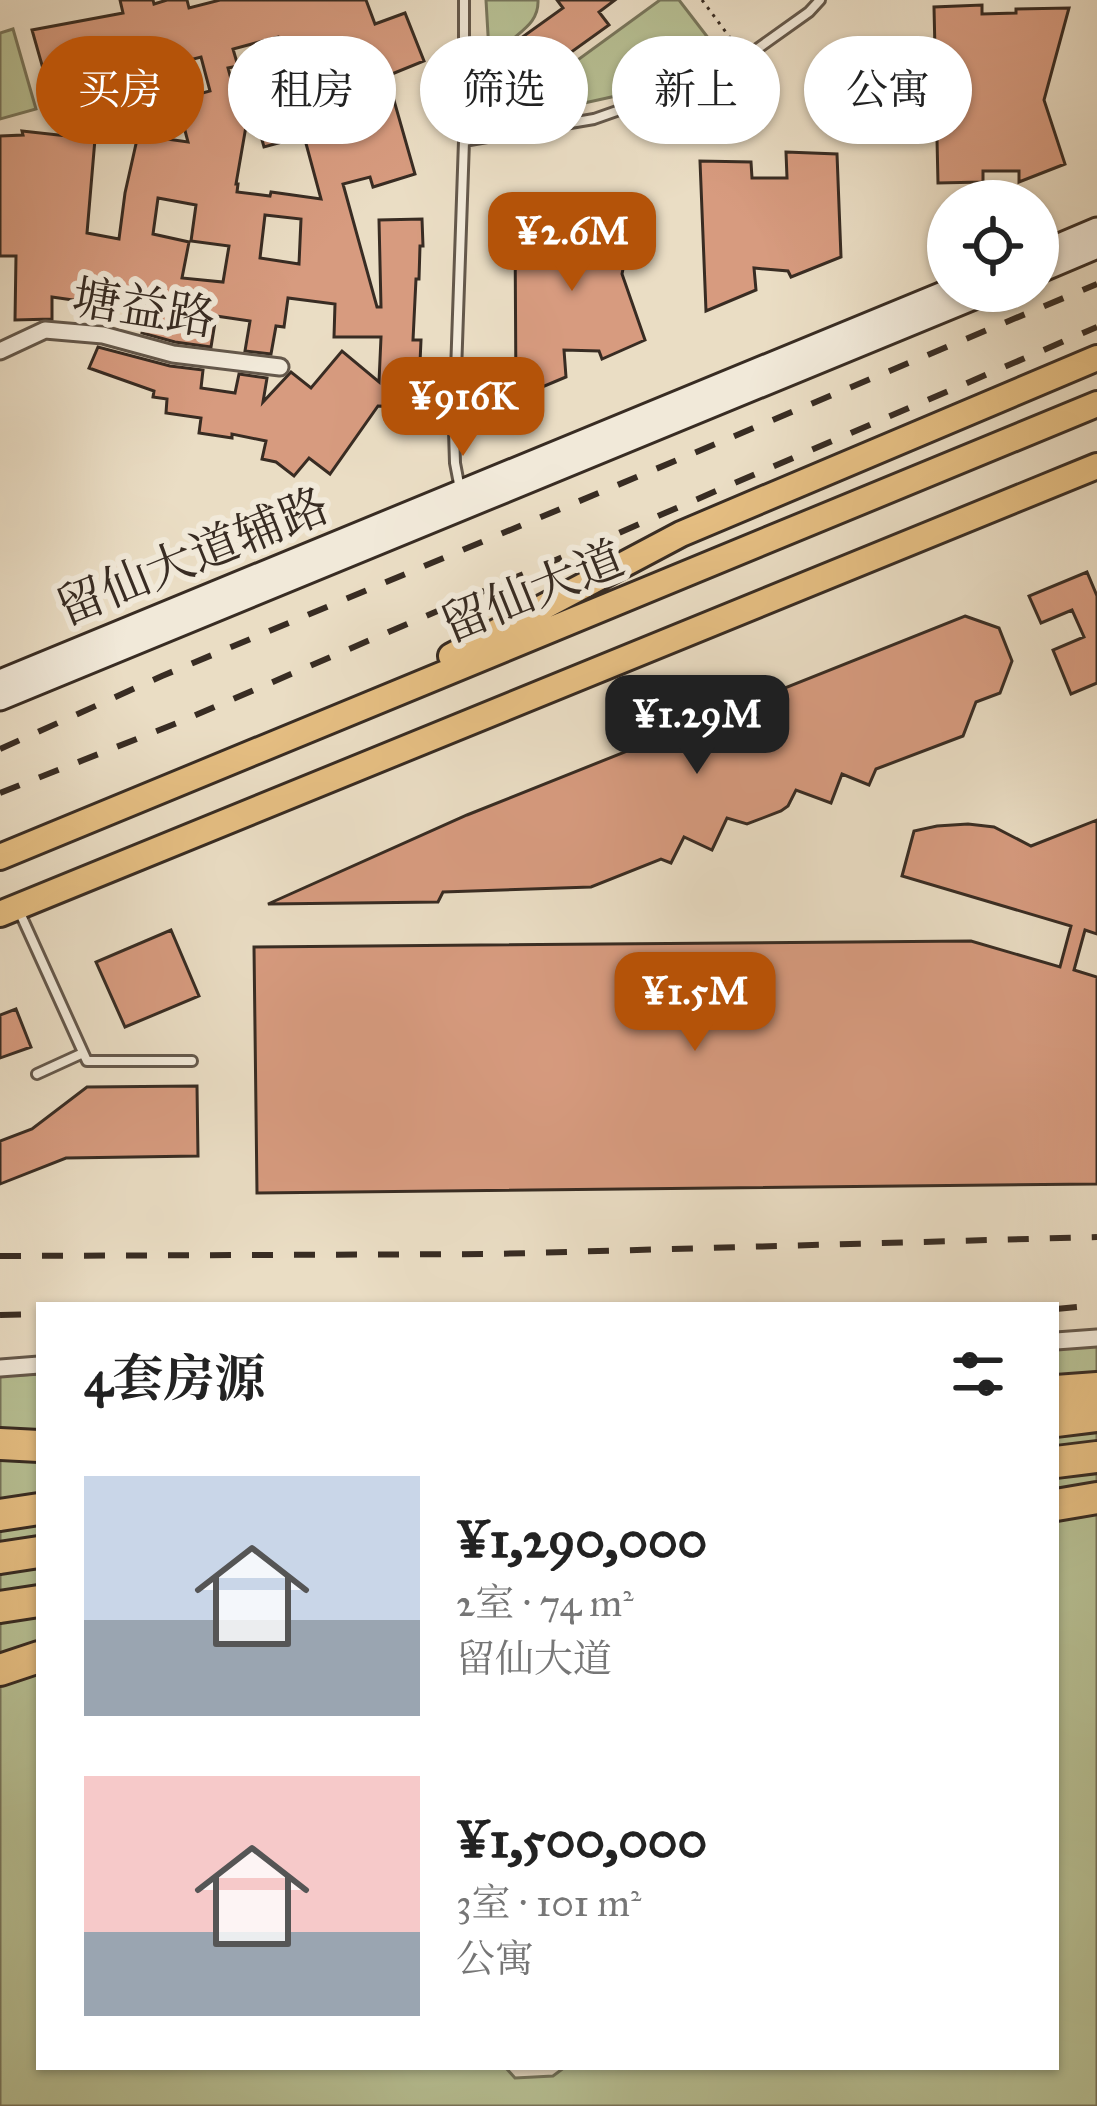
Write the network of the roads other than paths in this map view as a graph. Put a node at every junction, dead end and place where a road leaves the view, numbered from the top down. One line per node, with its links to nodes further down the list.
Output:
1 (464, 0): 3 (lane)
2 (820, 0): 4 (lane)
3 (464, 36)
4 (588, 120)
5 (464, 144): 17 (lane)
6 (1097, 229): 7 (main road)
7 (1059, 245)
8 (1097, 248): 9 (main road)
9 (1059, 263)
10 (927, 300): 17 (main road, 留仙大道辅路)
11 (938, 312): 17 (main road, 留仙大道辅路)
12 (0, 351): 14 (street, 塘益路)
13 (1097, 358): 20 (main road)
14 (280, 367)
15 (1097, 404): 20 (main road, 留仙大道)
16 (1097, 466): 22 (main road, 留仙大道)
17 (463, 500): 18 (main road, 留仙大道辅路); 19 (main road, 留仙大道辅路)
18 (0, 681)
19 (0, 699)
20 (326, 721): 21 (main road, 留仙大道)
21 (0, 856)
22 (9, 910): 23 (lane)
23 (83, 1054): 24 (lane); 25 (lane)
24 (192, 1060)
25 (37, 1074)
26 (1097, 1338): 27 (street)
27 (1059, 1341)
28 (36, 1365): 29 (street)
29 (0, 1368)
30 (1097, 1388): 31 (highway)
31 (1059, 1391)
32 (1097, 1417): 33 (highway)
33 (1059, 1420)
34 (0, 1444): 35 (highway)
35 (36, 1446)
36 (1097, 1457): 37 (highway)
37 (1059, 1462)
38 (1097, 1498): 39 (highway)
39 (1059, 1504)
40 (36, 1509): 41 (highway)
41 (0, 1515)
42 (36, 1552): 43 (highway)
43 (0, 1558)
44 (36, 1601): 45 (highway)
45 (0, 1607)
46 (36, 1658): 47 (highway)
47 (0, 1670)

